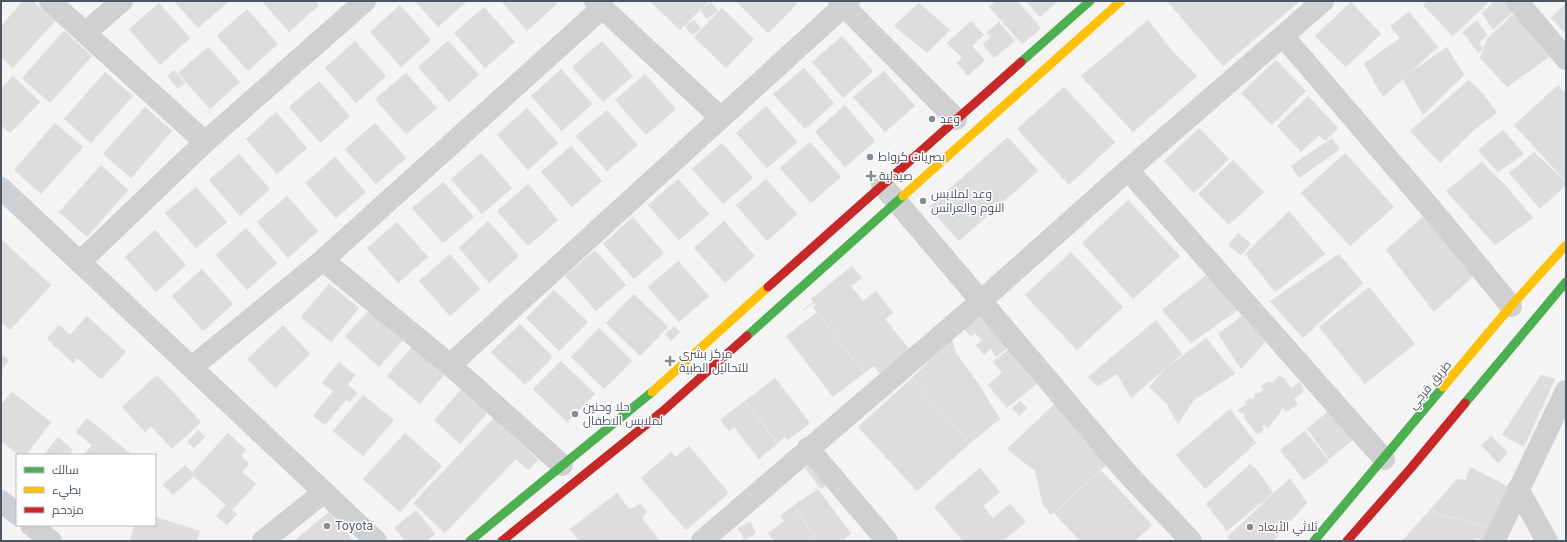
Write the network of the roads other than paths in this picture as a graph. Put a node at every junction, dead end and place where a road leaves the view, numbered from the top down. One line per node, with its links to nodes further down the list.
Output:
1 (50, 1): 10 (street)
2 (122, 1): 10 (street)
3 (365, 1): 15 (street)
4 (1090, 1): 14 (main road)
5 (1121, 1): 19 (main road)
6 (1323, 1): 11 (street)
7 (844, 2): 13 (street); 14 (street)
8 (598, 4): 13 (street); 21 (street)
9 (1529, 5): 12 (street)
10 (86, 33): 15 (street)
11 (1283, 36): 16 (street); 25 (street)
12 (1566, 60)
13 (720, 118): 26 (street)
14 (956, 119): 17 (main road)
15 (205, 142): 22 (street)
16 (1128, 170): 24 (street); 30 (street)
17 (882, 185): 19 (street); 31 (main road)
18 (1, 188): 22 (street)
19 (898, 202): 24 (street); 41 (main road)
20 (1566, 245): 25 (main road, طريق قرجي)
21 (323, 260): 26 (street); 27 (street)
22 (80, 262): 27 (street)
23 (1566, 283): 46 (main road)
24 (981, 300): 29 (street); 44 (street)
25 (1511, 306): 30 (main road, طريق قرجي)
26 (450, 365): 31 (street)
27 (192, 368): 33 (street)
28 (1566, 390): 32 (street)
29 (808, 448): 42 (street); 43 (street)
30 (1384, 459): 45 (main road, طريق قرجي)
31 (562, 465): 40 (main road)
32 (1518, 489): 47 (street); 48 (street)
33 (324, 492): 38 (street); 39 (street)
34 (1, 501): 35 (street)
35 (16, 513)
36 (32, 526): 37 (street)
37 (51, 541)
38 (263, 541)
39 (376, 541)
40 (470, 541)
41 (502, 541)
42 (702, 541)
43 (887, 541)
44 (1190, 541)
45 (1314, 541)
46 (1347, 541)
47 (1494, 541)
48 (1547, 541)

